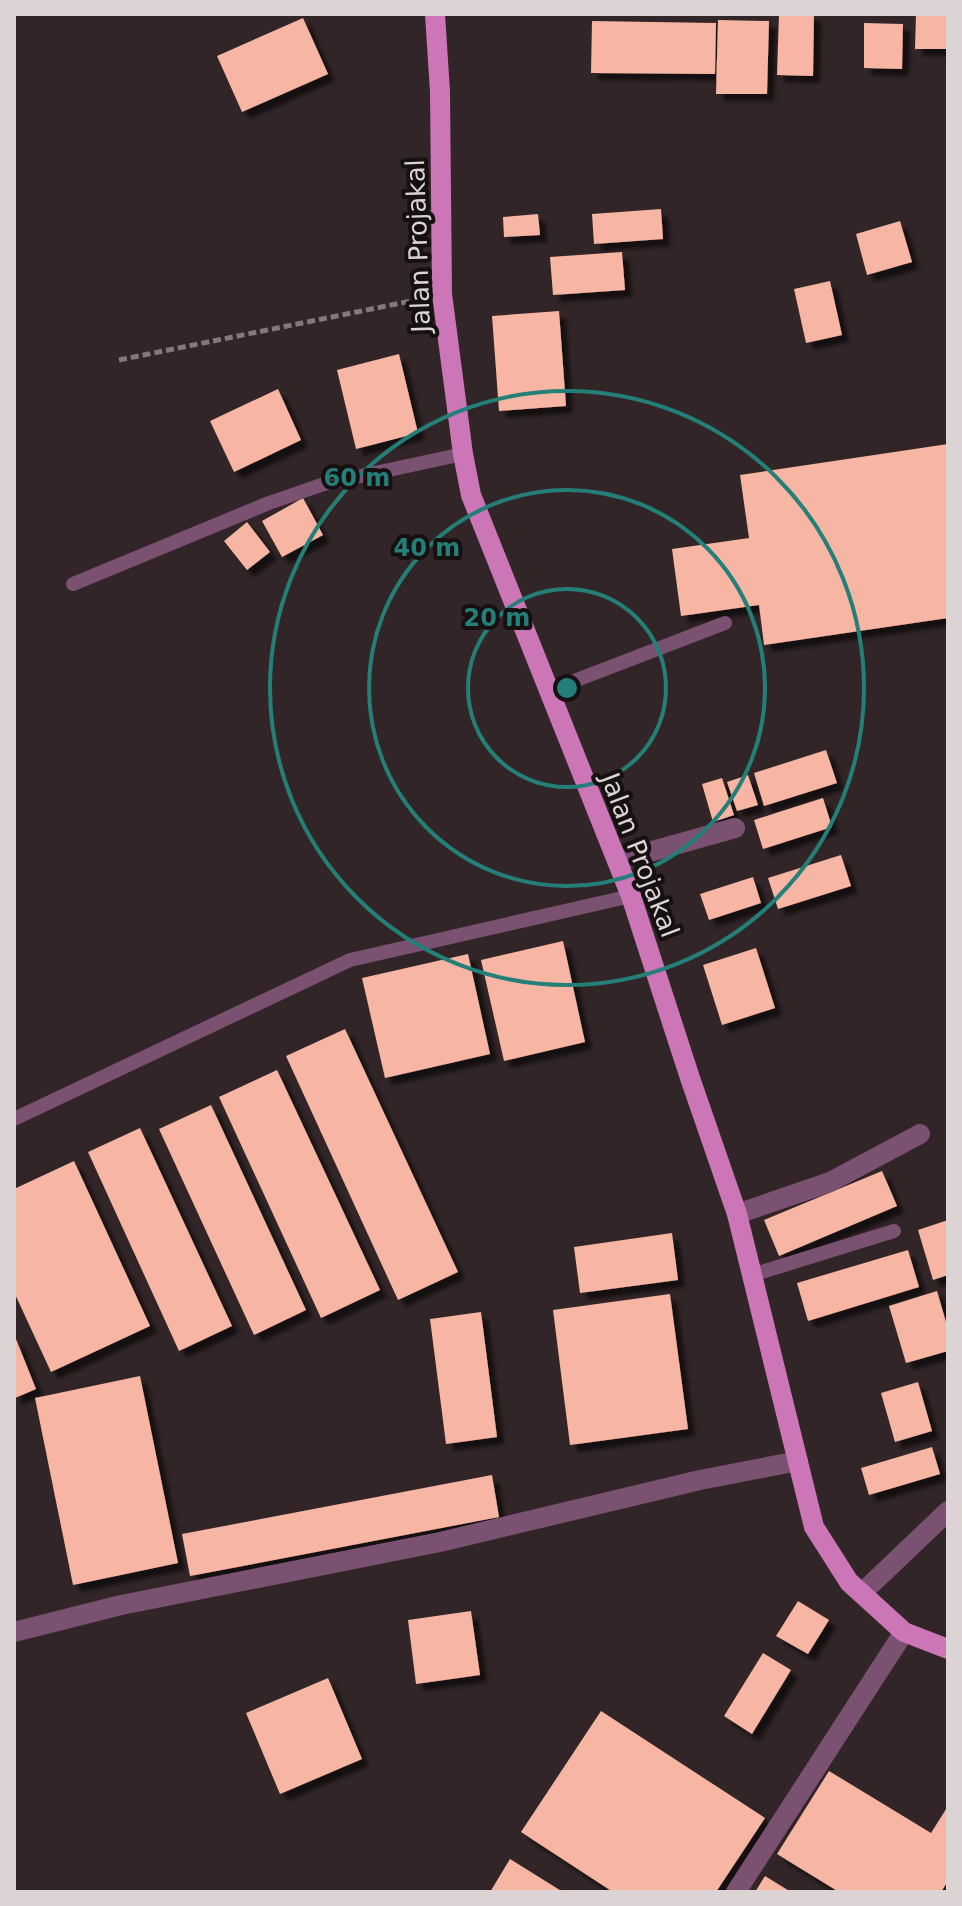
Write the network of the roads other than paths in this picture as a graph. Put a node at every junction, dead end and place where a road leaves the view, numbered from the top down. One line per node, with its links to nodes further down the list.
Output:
1 (435, 14): 2 (main road, Jalan Projakal)
2 (463, 454): 3 (lane); 5 (main road, Jalan Projakal)
3 (73, 584)
4 (725, 623): 5 (lane)
5 (548, 691): 7 (main road, Jalan Projakal)
6 (735, 828): 7 (street)
7 (617, 861): 8 (main road, Jalan Projakal)
8 (631, 896): 9 (lane); 11 (main road, Jalan Projakal)
9 (14, 1119)
10 (920, 1134): 11 (street)
11 (737, 1214): 13 (main road, Jalan Projakal)
12 (894, 1231): 13 (lane)
13 (752, 1275): 14 (main road, Jalan Projakal)
14 (798, 1461): 16 (main road, Jalan Projakal); 17 (street)
15 (948, 1511): 16 (street)
16 (862, 1593): 18 (main road, Jalan Projakal)
17 (14, 1632)
18 (904, 1632): 19 (main road, Jalan Projakal); 20 (street)
19 (948, 1649)
20 (736, 1892)

